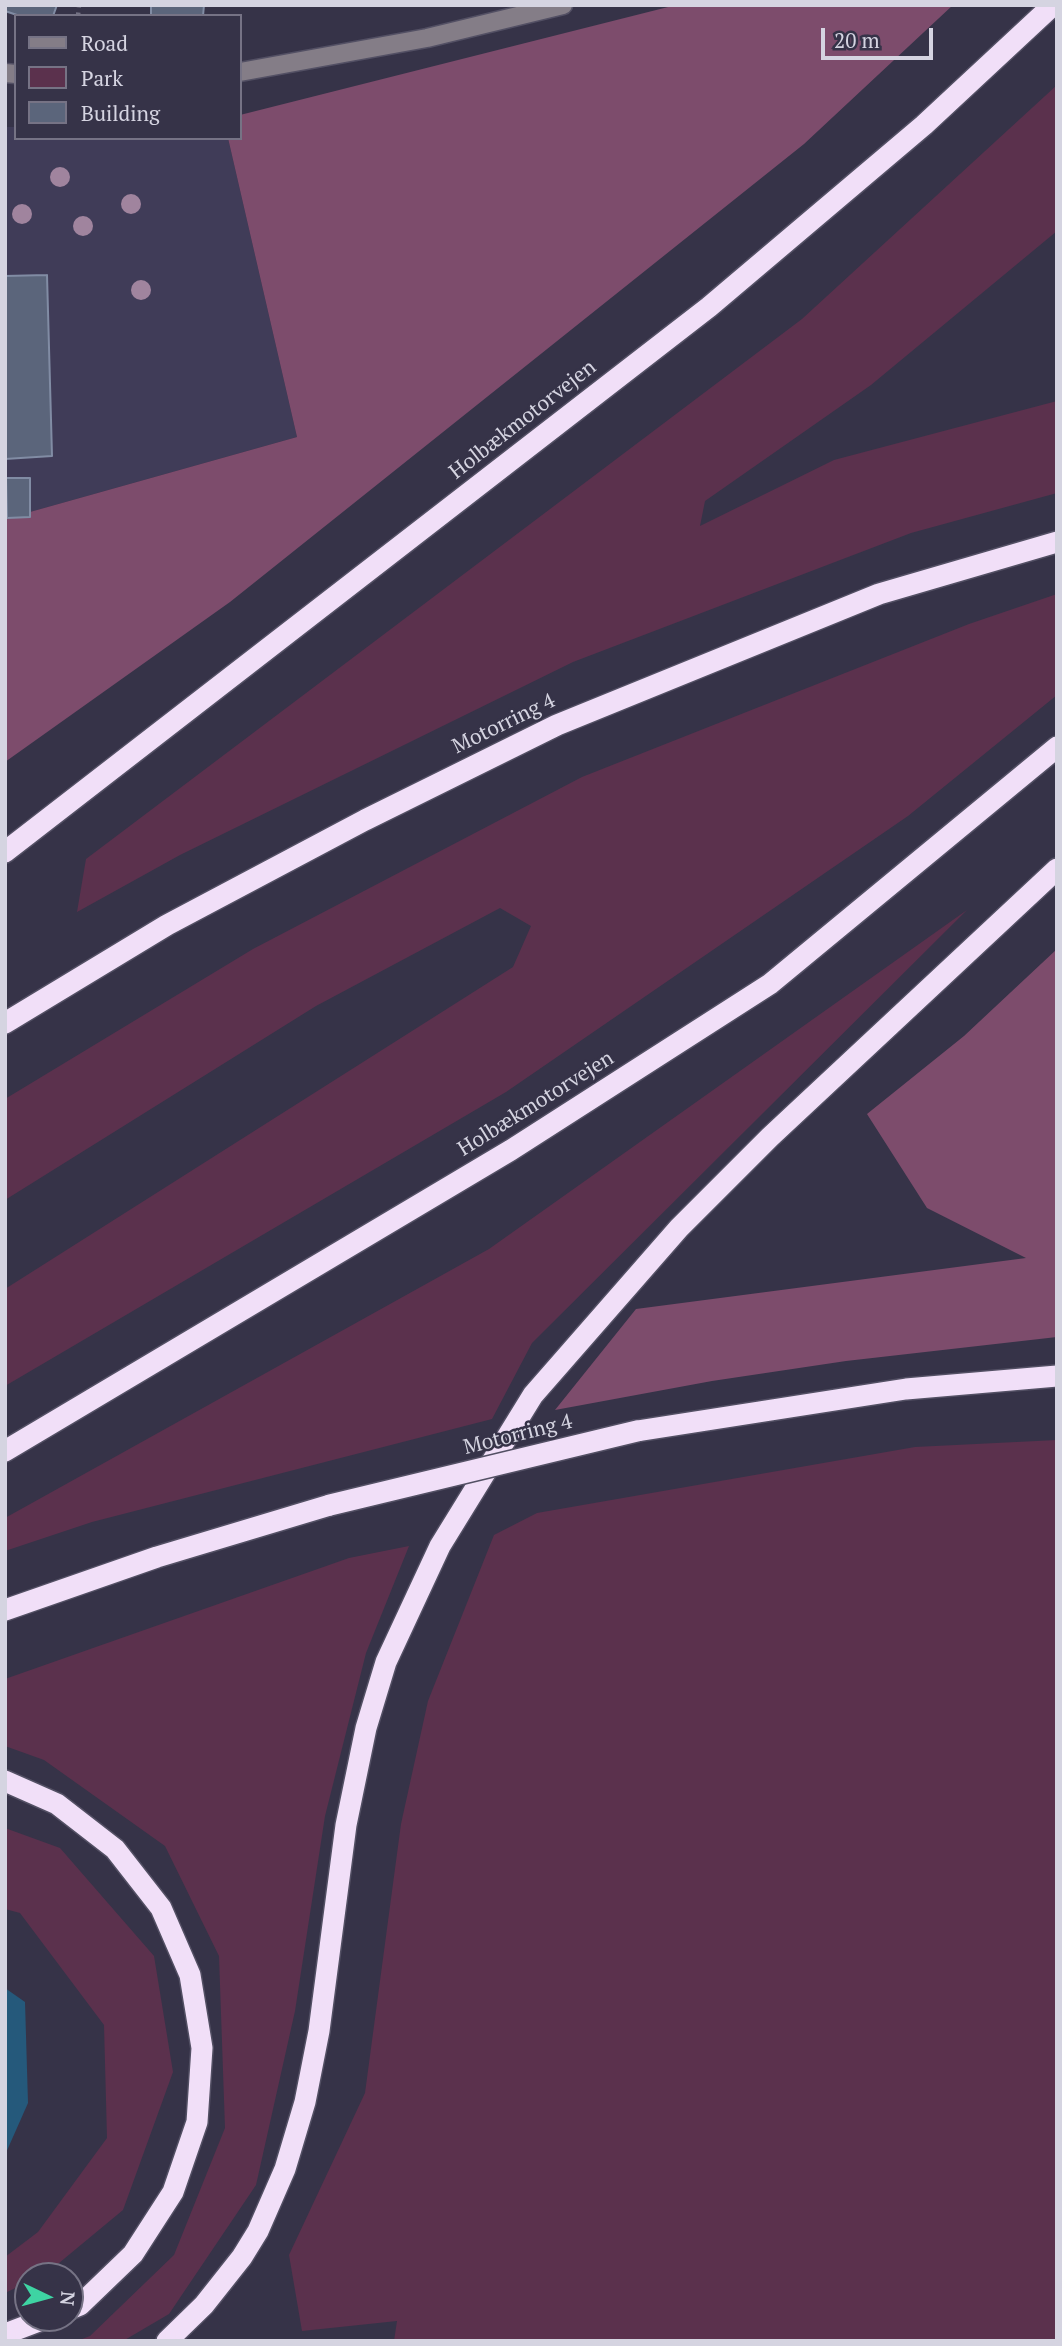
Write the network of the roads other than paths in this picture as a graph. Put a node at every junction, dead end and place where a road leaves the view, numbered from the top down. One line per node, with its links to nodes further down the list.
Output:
1 (563, 5): 3 (street)
2 (1053, 5): 6 (highway, Holbækmotorvejen)
3 (242, 72)
4 (1057, 542): 10 (highway, Motorring 4)
5 (1057, 747): 12 (highway, Holbækmotorvejen)
6 (103, 775): 7 (highway); 8 (highway, Holbækmotorvejen)
7 (5, 838)
8 (5, 852)
9 (1057, 869): 16 (highway)
10 (5, 1023)
11 (1057, 1376): 13 (highway, Motorring 4, bridge)
12 (5, 1451)
13 (5, 1610)
14 (5, 1781): 15 (highway)
15 (84, 2301)
16 (167, 2341)

